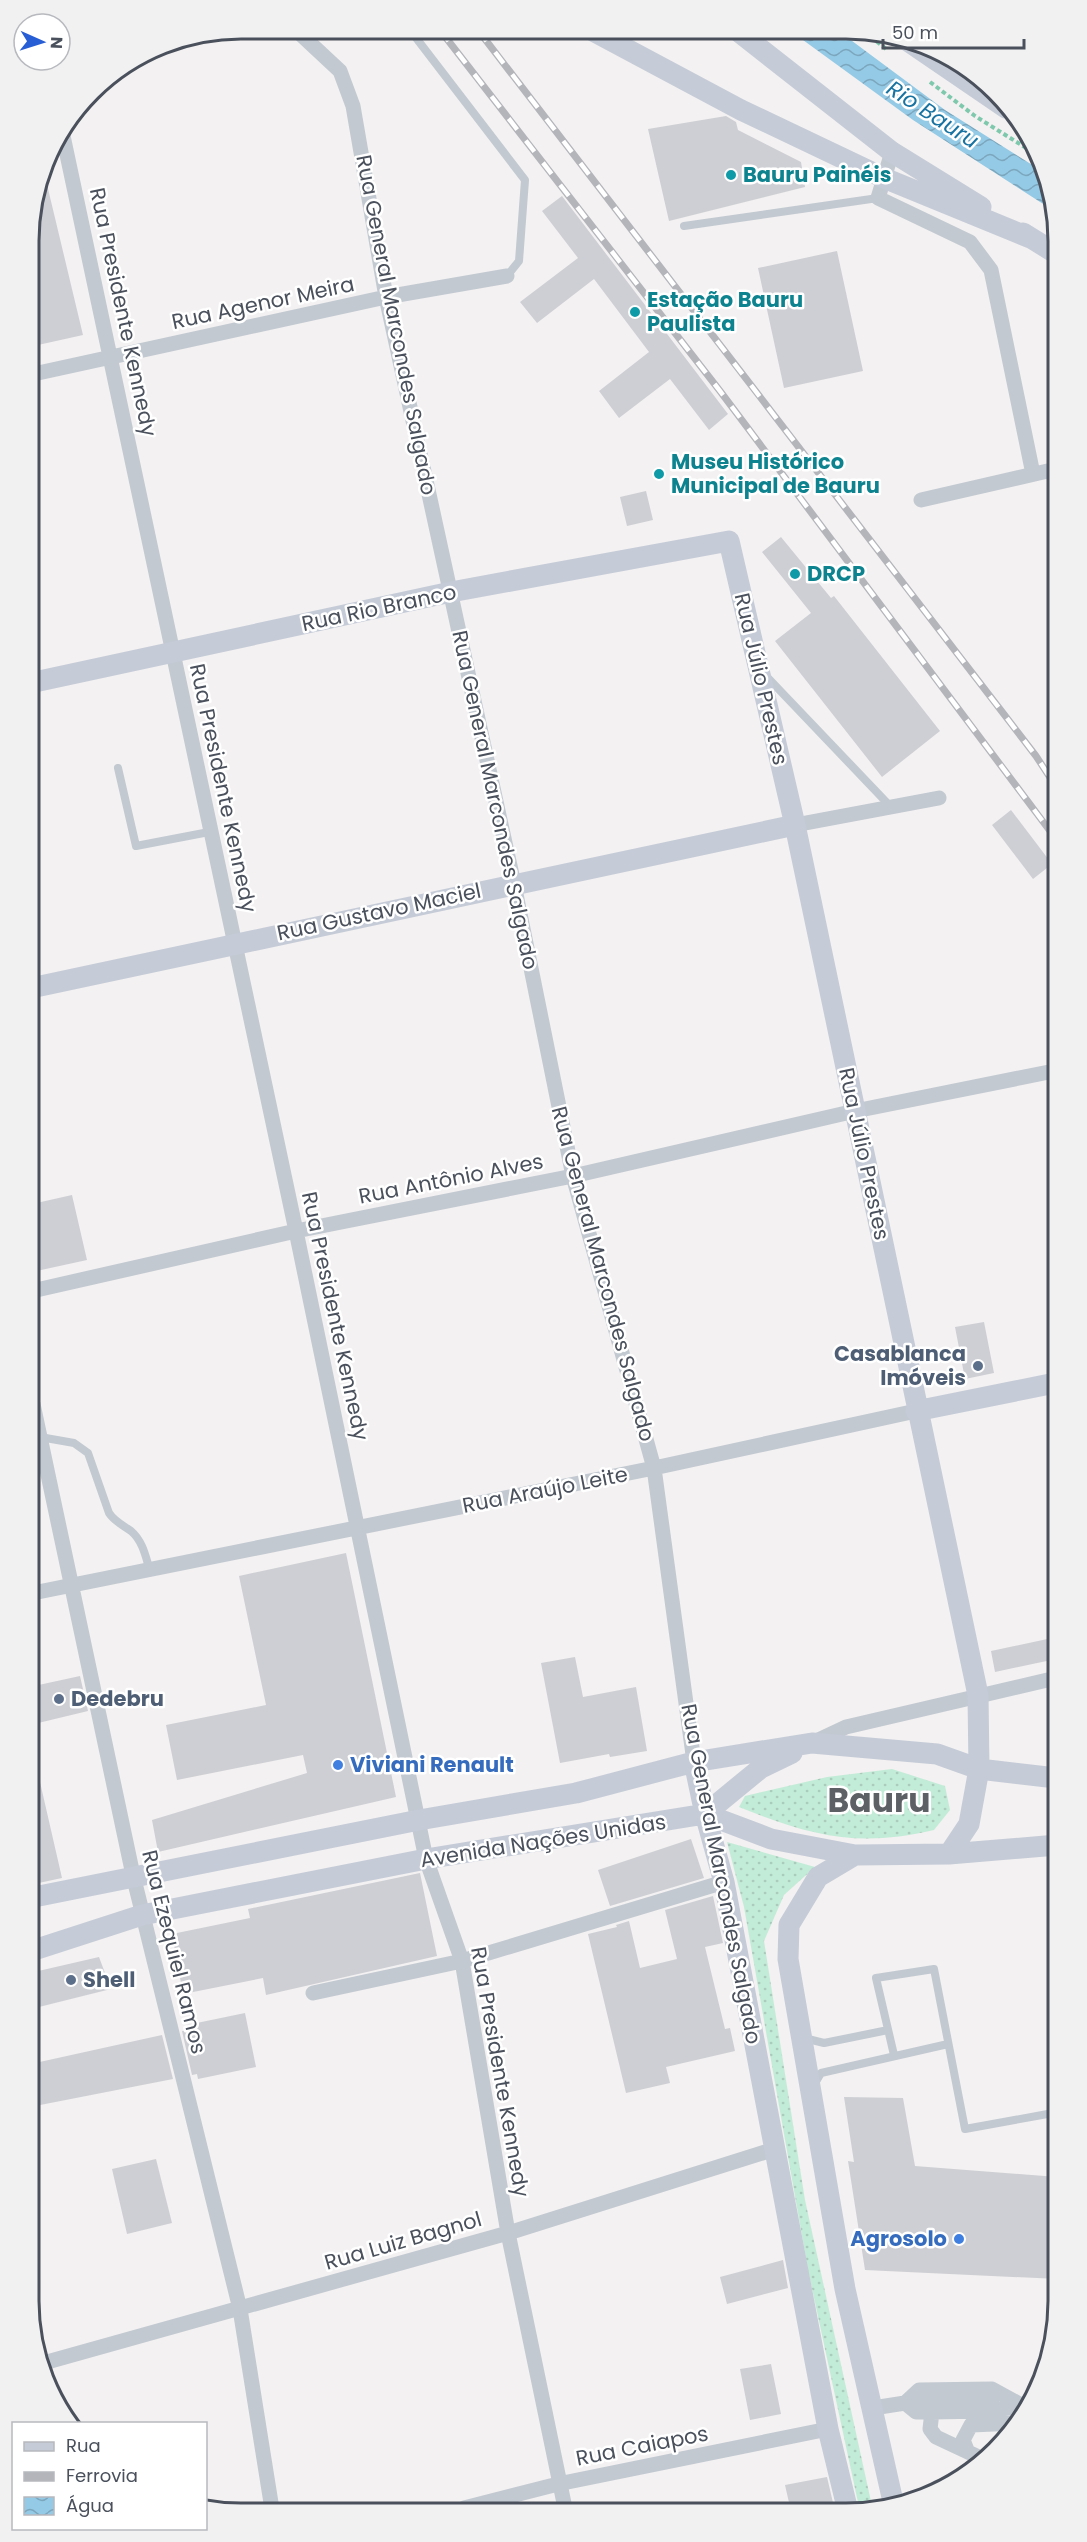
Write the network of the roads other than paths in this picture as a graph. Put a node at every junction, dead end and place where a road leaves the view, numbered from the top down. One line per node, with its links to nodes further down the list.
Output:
1 (306, 39): 14 (street, Rua General Marcondes Salgado)
2 (418, 39): 13 (lane)
3 (608, 39): 9 (street)
4 (748, 39): 8 (street)
5 (934, 60): 6 (street)
6 (981, 91)
7 (65, 143): 15 (street, Rua Presidente Kennedy)
8 (892, 152): 9 (street); 11 (street)
9 (881, 188): 10 (lane); 11 (street); 18 (street)
10 (684, 226)
11 (1033, 239): 12 (street)
12 (1048, 248)
13 (507, 276): 14 (street, Rua Agenor Meira)
14 (386, 297): 15 (street, Rua Agenor Meira); 21 (street, Rua General Marcondes Salgado)
15 (111, 358): 16 (street, Rua Agenor Meira); 22 (street, Rua Presidente Kennedy)
16 (39, 373)
17 (1048, 471): 18 (street)
18 (1033, 474): 19 (street)
19 (921, 500)
20 (729, 541): 21 (street, Rua Rio Branco); 23 (street, Rua Júlio Prestes)
21 (451, 592): 22 (street, Rua Rio Branco); 30 (street, Rua General Marcondes Salgado)
22 (174, 652): 24 (street, Rua Rio Branco); 29 (street, Rua Presidente Kennedy)
23 (760, 670): 27 (lane); 28 (street, Rua Júlio Prestes)
24 (39, 681)
25 (118, 768): 29 (lane)
26 (939, 798): 27 (street, Rua Gustavo Maciel)
27 (891, 807): 28 (street, Rua Gustavo Maciel)
28 (795, 825): 30 (street, Rua Gustavo Maciel); 34 (street, Rua Júlio Prestes)
29 (209, 832): 31 (street, Rua Presidente Kennedy)
30 (514, 884): 31 (street, Rua Gustavo Maciel); 35 (street, Rua General Marcondes Salgado)
31 (234, 943): 32 (street, Rua Gustavo Maciel); 36 (street, Rua Presidente Kennedy)
32 (39, 986)
33 (1048, 1072): 34 (street, Rua Antônio Alves)
34 (855, 1111): 35 (street, Rua Antônio Alves); 39 (street, Rua Júlio Prestes)
35 (573, 1176): 36 (street, Rua Antônio Alves); 41 (street, Rua General Marcondes Salgado)
36 (296, 1231): 37 (street, Rua Antônio Alves); 42 (street, Rua Presidente Kennedy)
37 (39, 1289)
38 (1048, 1384): 39 (street, Rua Araújo Leite)
39 (916, 1411): 41 (street, Rua Araújo Leite); 47 (street, Rua Júlio Prestes)
40 (39, 1437): 43 (lane); 44 (street, Rua Ezequiel Ramos)
41 (654, 1468): 42 (street, Rua Araújo Leite); 49 (street, Rua General Marcondes Salgado)
42 (356, 1527): 43 (street, Rua Araújo Leite); 53 (street, Rua Presidente Kennedy)
43 (150, 1571): 44 (street, Rua Araújo Leite)
44 (71, 1585): 45 (street, Rua Araújo Leite); 58 (street, Rua Ezequiel Ramos)
45 (39, 1592)
46 (1048, 1680): 47 (street)
47 (978, 1695): 48 (street); 50 (street, Rua Júlio Prestes)
48 (812, 1743): 49 (street, Avenida Nações Unidas); 50 (street, Avenida Nações Unidas); 52 (street)
49 (694, 1762): 52 (street, Rua General Marcondes Salgado); 53 (street, Avenida Nações Unidas)
50 (979, 1769): 51 (street, Avenida Nações Unidas); 55 (street, Rua Júlio Prestes)
51 (1048, 1777)
52 (705, 1814): 56 (street, Avenida Nações Unidas); 57 (street, Avenida Nações Unidas); 59 (street, Rua General Marcondes Salgado)
53 (419, 1820): 57 (street, Rua Presidente Kennedy); 58 (street, Avenida Nações Unidas)
54 (1048, 1846): 55 (street, Avenida Nações Unidas)
55 (949, 1854): 56 (street, Avenida Nações Unidas)
56 (855, 1855): 66 (street)
57 (426, 1859): 61 (street, Avenida Nações Unidas); 63 (street, Rua Presidente Kennedy)
58 (133, 1875): 60 (street, Avenida Nações Unidas); 61 (street, Rua Ezequiel Ramos)
59 (724, 1882): 63 (street); 71 (street, Rua General Marcondes Salgado)
60 (39, 1896)
61 (142, 1915): 62 (street, Avenida Nações Unidas); 73 (street, Rua Ezequiel Ramos)
62 (39, 1948)
63 (462, 1961): 64 (street); 72 (street, Rua Presidente Kennedy)
64 (313, 1993)
65 (888, 2030): 66 (lane); 67 (lane); 68 (lane)
66 (801, 2038): 69 (street)
67 (948, 2044): 68 (lane); 70 (lane)
68 (894, 2055): 69 (lane)
69 (810, 2092): 77 (street)
70 (1048, 2114)
71 (775, 2149): 72 (street, Rua Luiz Bagnol); 81 (street, Rua General Marcondes Salgado)
72 (508, 2233): 73 (street, Rua Luiz Bagnol); 84 (street, Rua Presidente Kennedy)
73 (240, 2309): 74 (street, Rua Luiz Bagnol); 86 (street, Rua Ezequiel Ramos)
74 (49, 2362)
75 (905, 2403): 76 (street); 77 (street); 79 (street)
76 (1018, 2406)
77 (873, 2408): 85 (street)
78 (1017, 2408): 79 (street)
79 (932, 2412): 82 (street)
80 (1006, 2423): 82 (street)
81 (828, 2429): 84 (street, Rua Caiapos); 89 (street, Rua General Marcondes Salgado)
82 (967, 2450): 83 (street)
83 (976, 2455)
84 (558, 2484): 87 (street, Rua Caiapos); 88 (street, Rua Presidente Kennedy)
85 (892, 2497)
86 (271, 2503)
87 (484, 2503)
88 (564, 2503)
89 (846, 2503)

